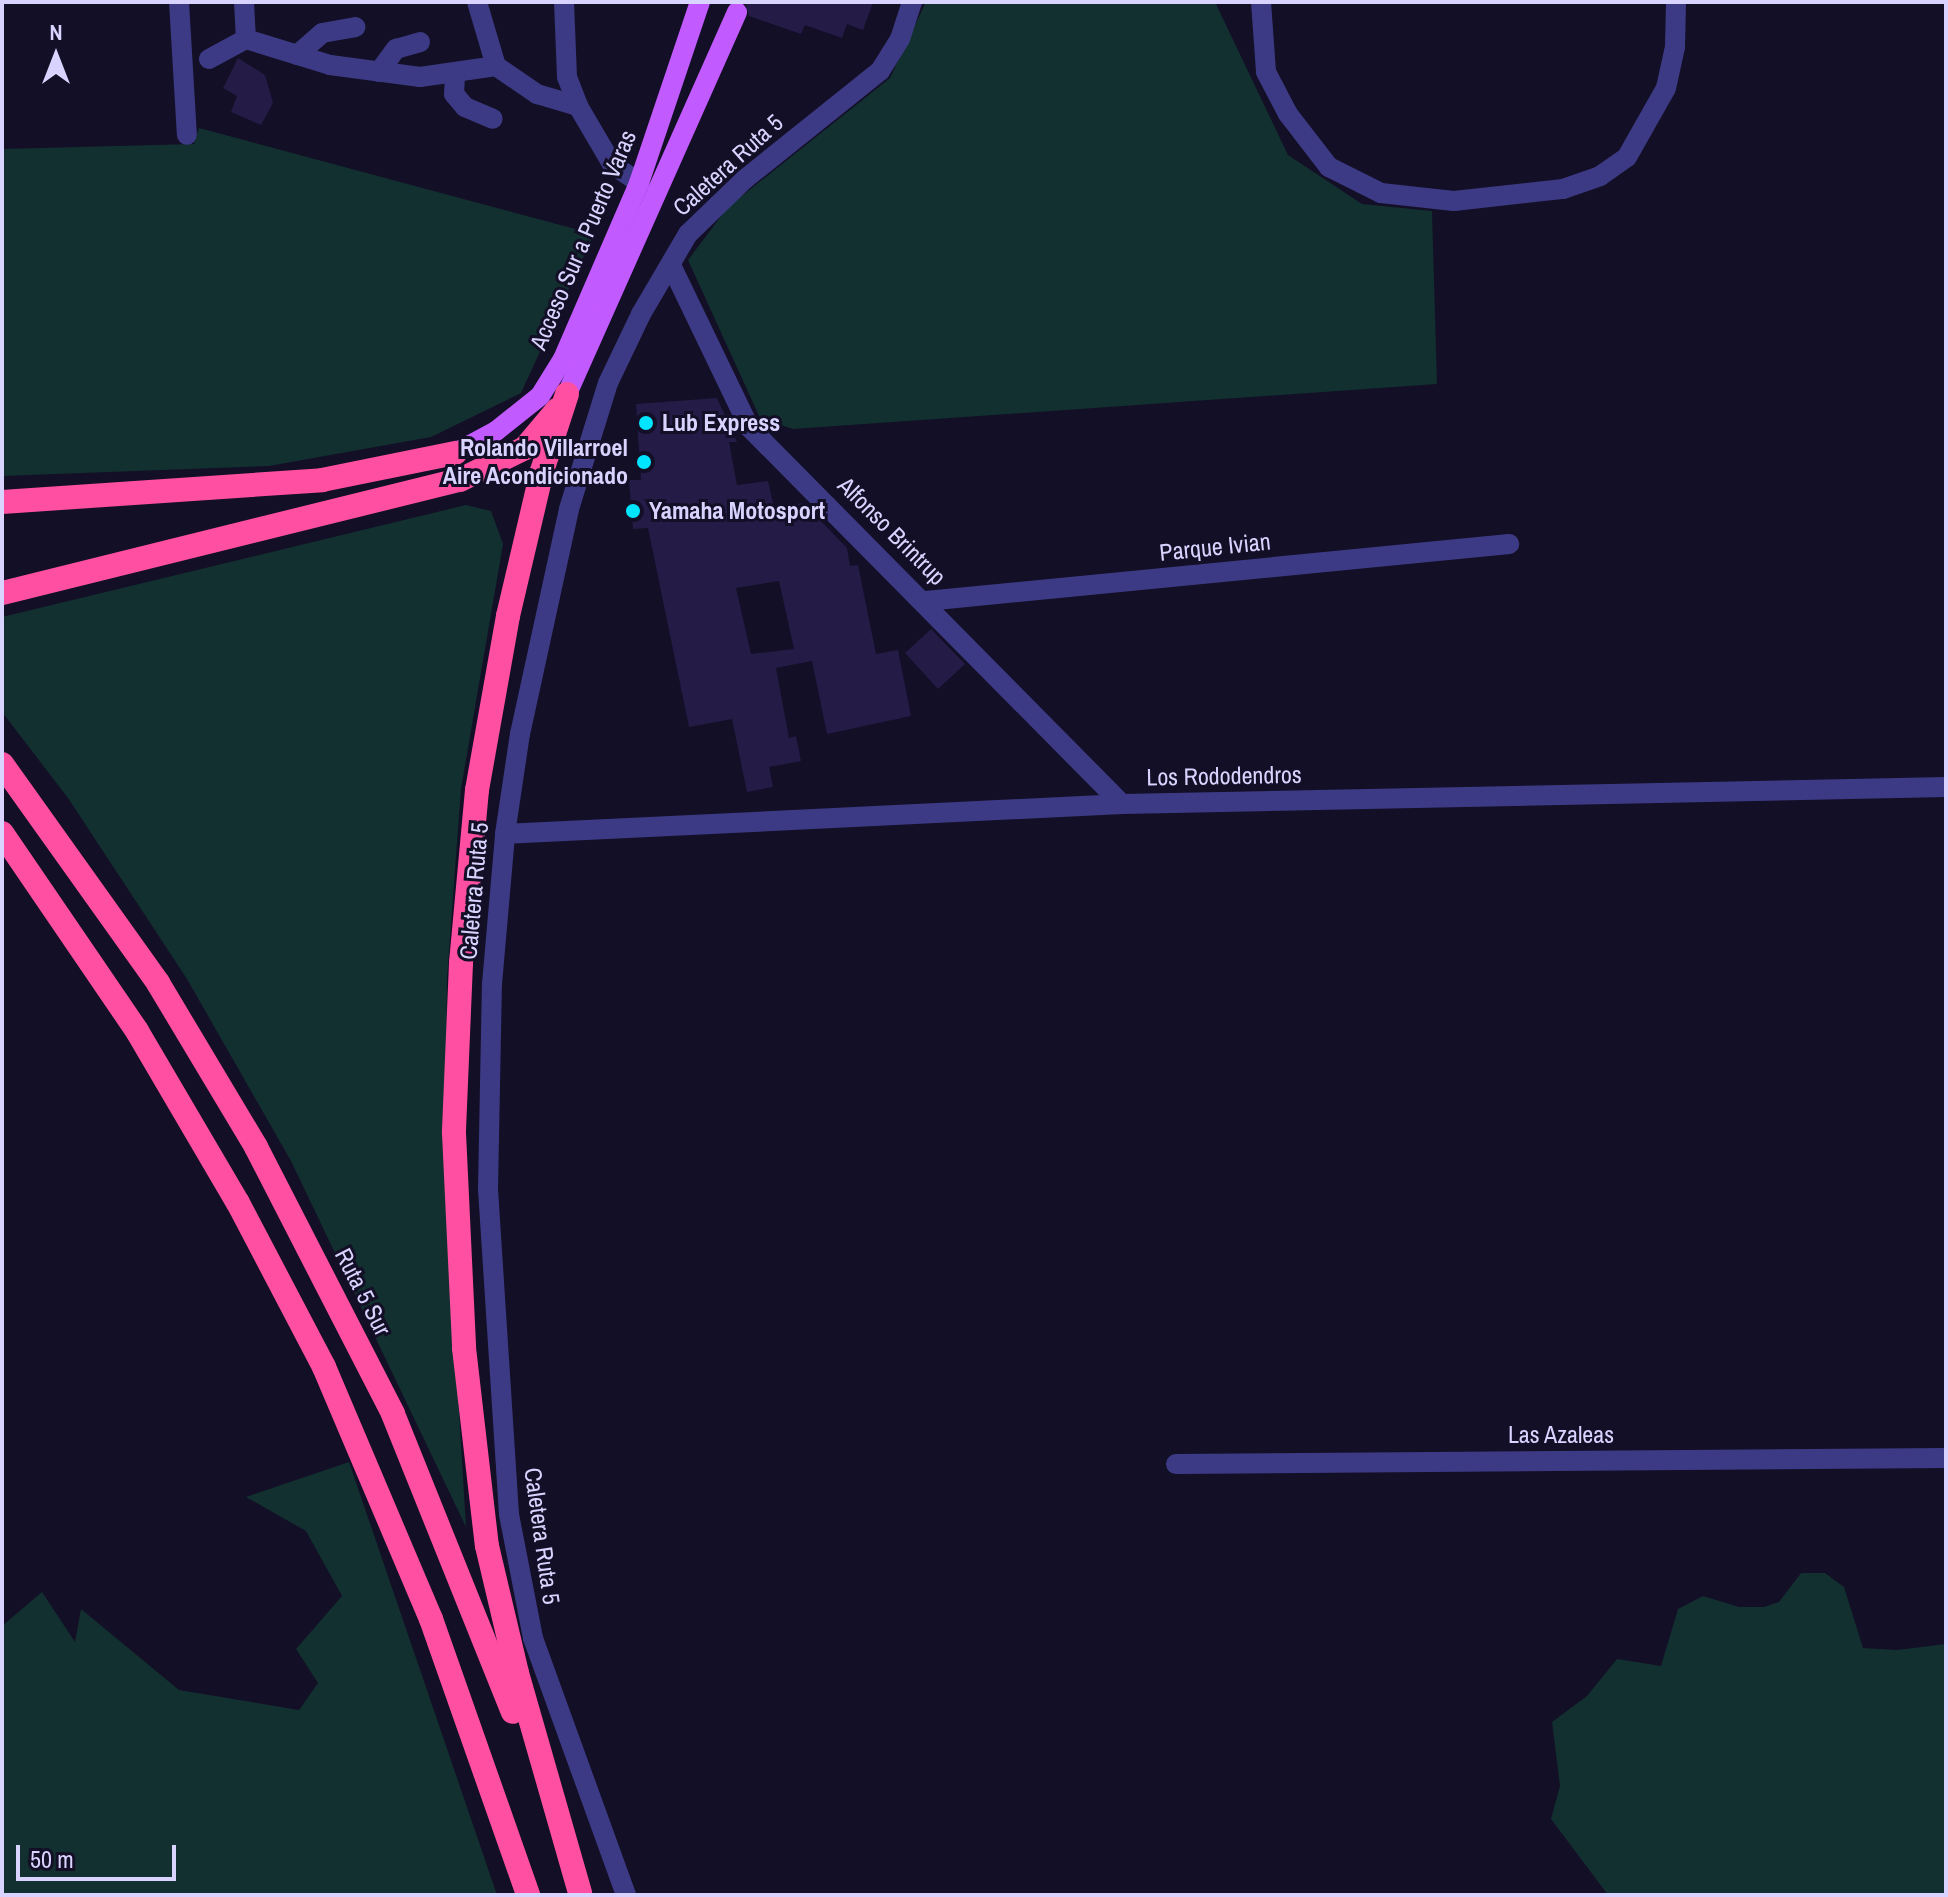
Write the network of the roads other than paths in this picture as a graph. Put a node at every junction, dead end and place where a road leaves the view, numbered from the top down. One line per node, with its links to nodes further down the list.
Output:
1 (179, 2): 20 (street)
2 (244, 2): 11 (street)
3 (477, 2): 15 (street)
4 (564, 2): 18 (street)
5 (700, 2): 21 (main road, Acceso Sur a Puerto Varas)
6 (912, 2): 22 (street, Caletera Ruta 5)
7 (1261, 2): 8 (street)
8 (1676, 2)
9 (737, 12): 23 (main road, Acceso Sur a Puerto Varas)
10 (355, 27): 13 (street)
11 (246, 39): 13 (street); 14 (street)
12 (420, 42): 16 (street)
13 (297, 55): 16 (street)
14 (209, 59)
15 (496, 66): 17 (street); 18 (street)
16 (379, 72): 17 (street)
17 (455, 76): 19 (street)
18 (578, 106): 21 (street)
19 (493, 119)
20 (187, 135)
21 (639, 183): 24 (main road, Acceso Sur a Puerto Varas)
22 (671, 265): 29 (street, Alfonso Brintrup); 34 (street, Caletera Ruta 5)
23 (567, 394): 25 (highway); 37 (highway)
24 (455, 453): 25 (highway); 26 (highway)
25 (382, 501): 28 (highway)
26 (2, 502)
27 (1509, 544): 29 (street, Parque Ivian)
28 (2, 593)
29 (926, 601): 32 (street, Alfonso Brintrup)
30 (2, 764): 37 (highway, Ruta 5 Sur)
31 (1946, 787): 32 (street, Los Rododendros)
32 (1122, 804): 34 (street, Los Rododendros)
33 (2, 833): 38 (highway)
34 (505, 834): 39 (street, Caletera Ruta 5)
35 (1946, 1458): 36 (street, Las Azaleas)
36 (1176, 1464)
37 (580, 1894)
38 (525, 1895)
39 (626, 1895)

